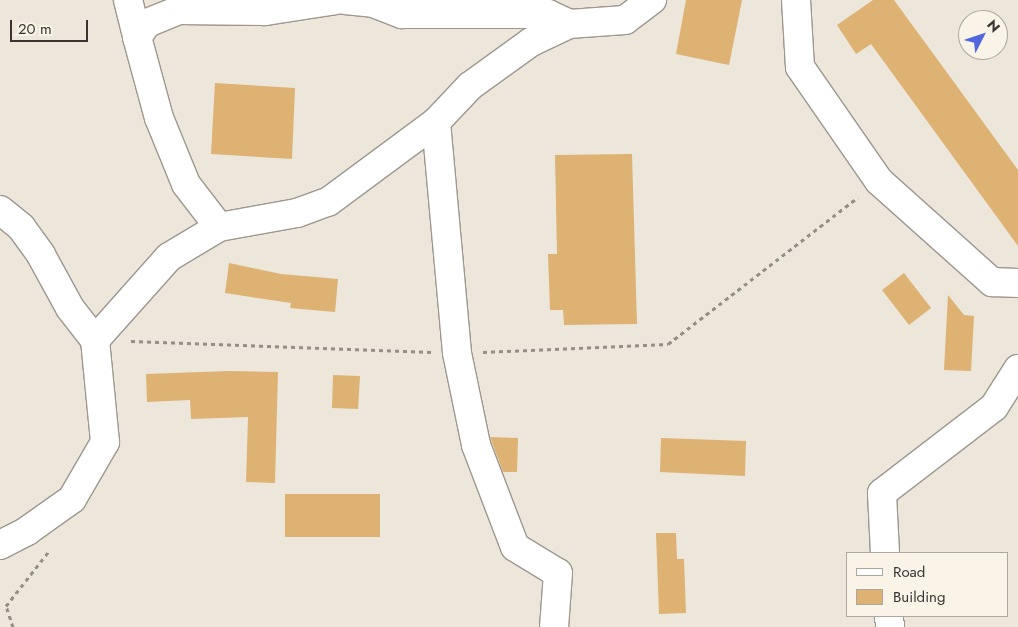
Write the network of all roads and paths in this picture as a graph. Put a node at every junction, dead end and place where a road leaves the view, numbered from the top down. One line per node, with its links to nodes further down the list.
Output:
1 (128, 0): 8 (street)
2 (336, 0): 6 (street)
3 (346, 0): 7 (street)
4 (652, 0): 7 (street)
5 (796, 0): 10 (street)
6 (169, 5): 8 (street)
7 (569, 24): 9 (street)
8 (137, 37): 12 (street)
9 (436, 122): 12 (street); 15 (street)
10 (879, 181): 13 (street); 15 (path)
11 (0, 210): 14 (street)
12 (219, 227): 14 (street)
13 (1018, 284)
14 (95, 340): 15 (path); 18 (street)
15 (457, 353): 21 (street)
16 (1018, 369): 19 (street)
17 (54, 543): 20 (path)
18 (0, 545)
19 (886, 552)
20 (13, 627)
21 (554, 627)

